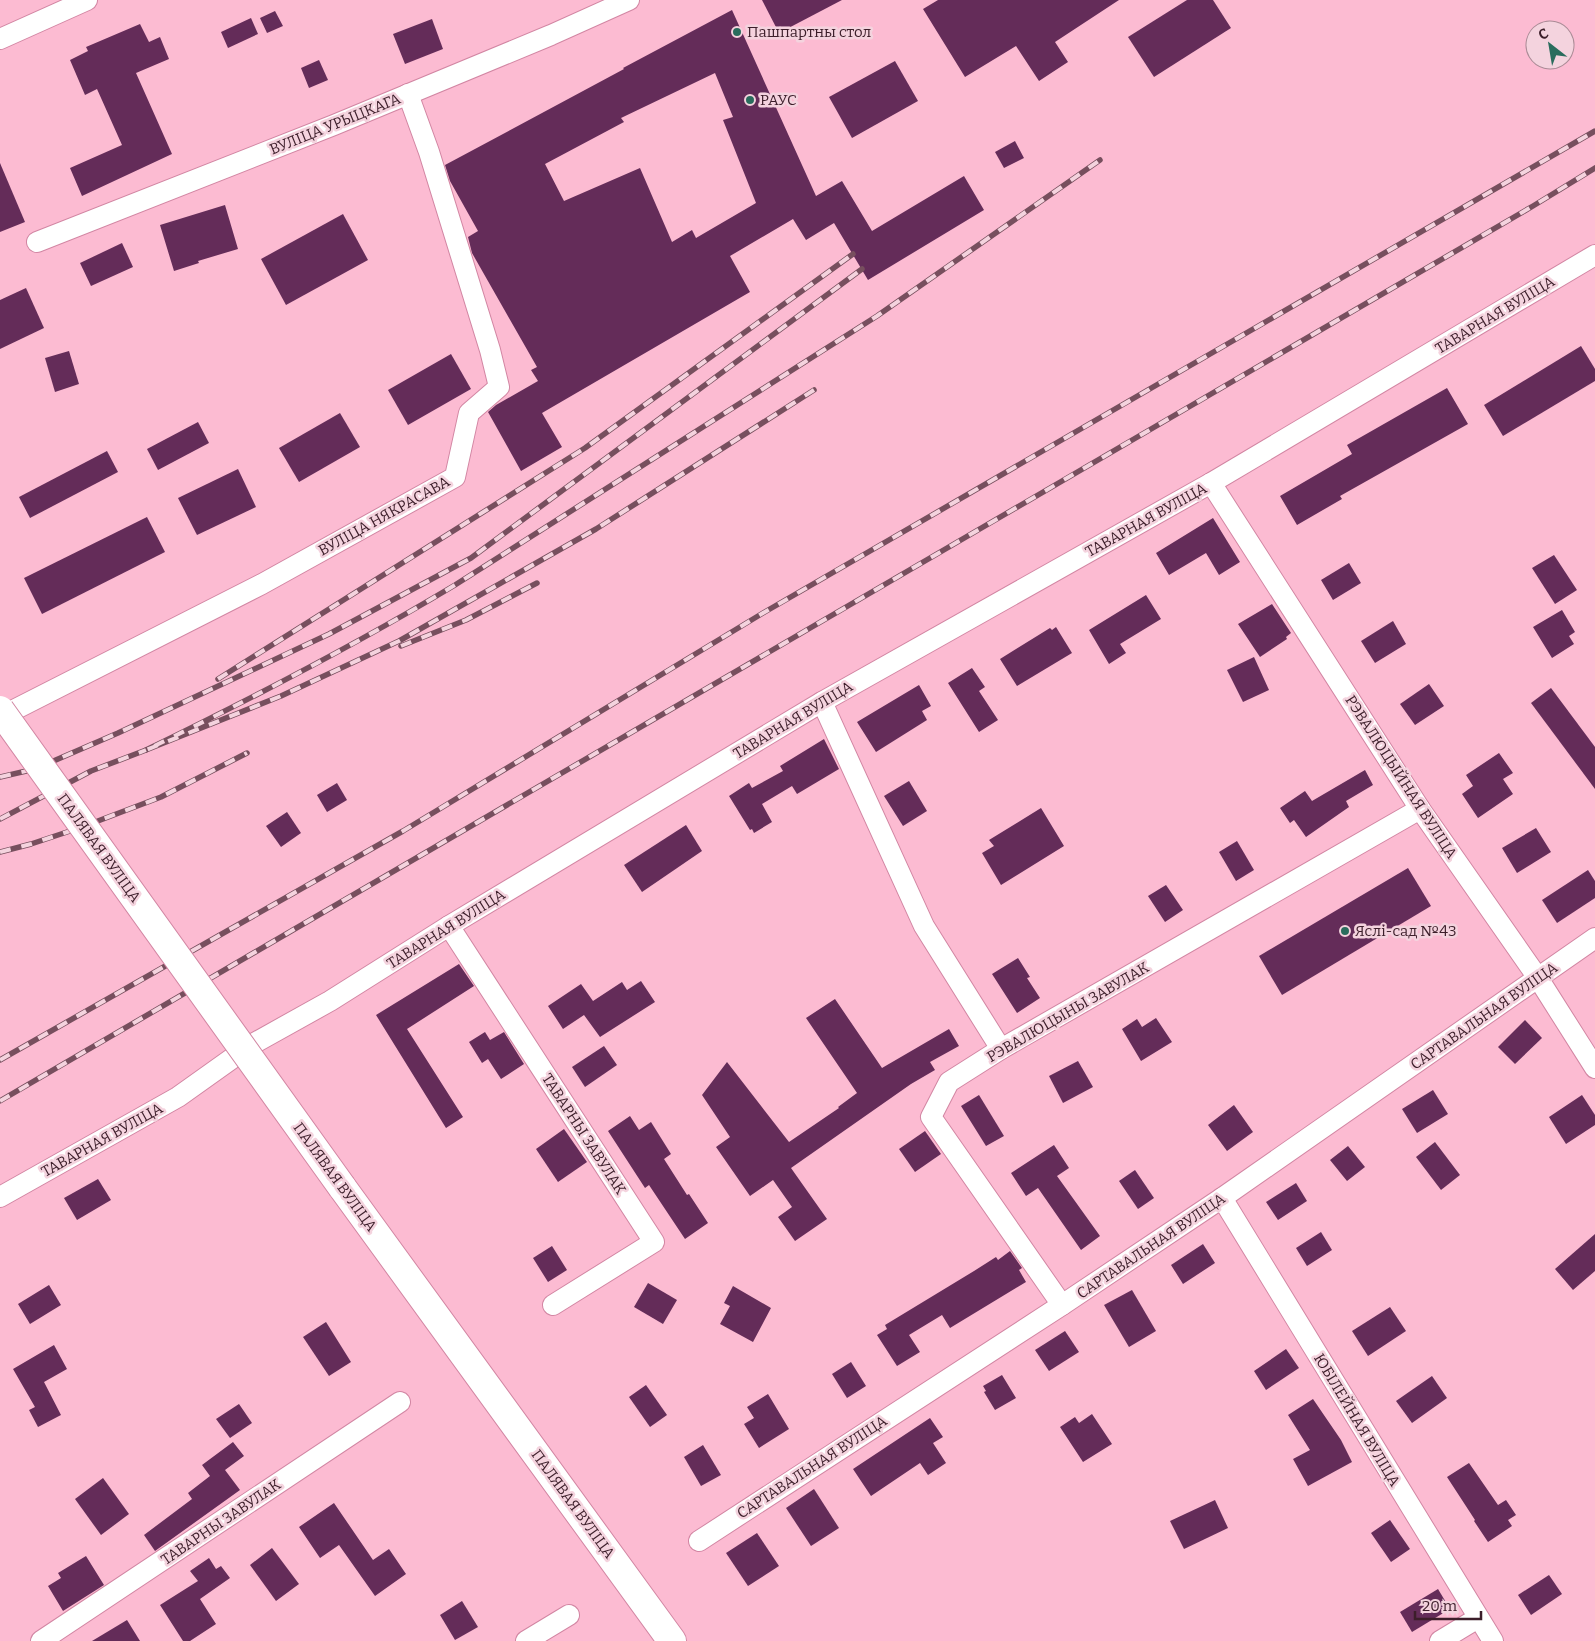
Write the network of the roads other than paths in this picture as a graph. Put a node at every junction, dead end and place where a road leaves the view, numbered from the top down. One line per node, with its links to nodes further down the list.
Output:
1 (87, 0): 3 (street)
2 (629, 0): 4 (street, ВУЛІЦА УРЫЦКАГА)
3 (0, 39)
4 (408, 94): 5 (street, ВУЛІЦА УРЫЦКАГА); 10 (street, ВУЛІЦА НЯКРАСАВА)
5 (37, 242)
6 (1595, 255): 7 (street, ТАВАРНАЯ ВУЛІЦА)
7 (1212, 483): 8 (street, ТАВАРНАЯ ВУЛІЦА); 11 (street, РЭВАЛЮЦЫЙНАЯ ВУЛІЦА)
8 (822, 702): 12 (street, ТАВАРНАЯ ВУЛІЦА); 15 (street)
9 (0, 710): 27 (main road, ПАЛЯВАЯ ВУЛІЦА, bridge)
10 (0, 717)
11 (1420, 809): 14 (street, РЭВАЛЮЦЫЙНАЯ ВУЛІЦА); 15 (street, РЭВАЛЮЦЫНЫ ЗАВУЛАК)
12 (449, 926): 17 (street, ТАВАРНАЯ ВУЛІЦА); 19 (street, ТАВАРНЫ ЗАВУЛАК)
13 (1595, 938): 14 (street, САРТАВАЛЬНАЯ ВУЛІЦА)
14 (1538, 978): 16 (street, РЭВАЛЮЦЫЙНАЯ ВУЛІЦА); 18 (street, САРТАВАЛЬНАЯ ВУЛІЦА)
15 (1001, 1049): 20 (street, РЭВАЛЮЦЫНЫ ЗАВУЛАК)
16 (1595, 1068)
17 (0, 1197)
18 (1222, 1198): 20 (street, САРТАВАЛЬНАЯ ВУЛІЦА); 24 (street, ЮБІЛЕЙНАЯ ВУЛІЦА)
19 (553, 1305)
20 (1062, 1305): 22 (street, САРТАВАЛЬНАЯ ВУЛІЦА)
21 (400, 1402): 25 (street, ТАВАРНЫ ЗАВУЛАК)
22 (699, 1541)
23 (569, 1615): 26 (street)
24 (1478, 1618): 28 (street); 29 (street, ЮБІЛЕЙНАЯ ВУЛІЦА)
25 (41, 1641)
26 (526, 1641)
27 (672, 1641)
28 (1440, 1641)
29 (1493, 1641)

